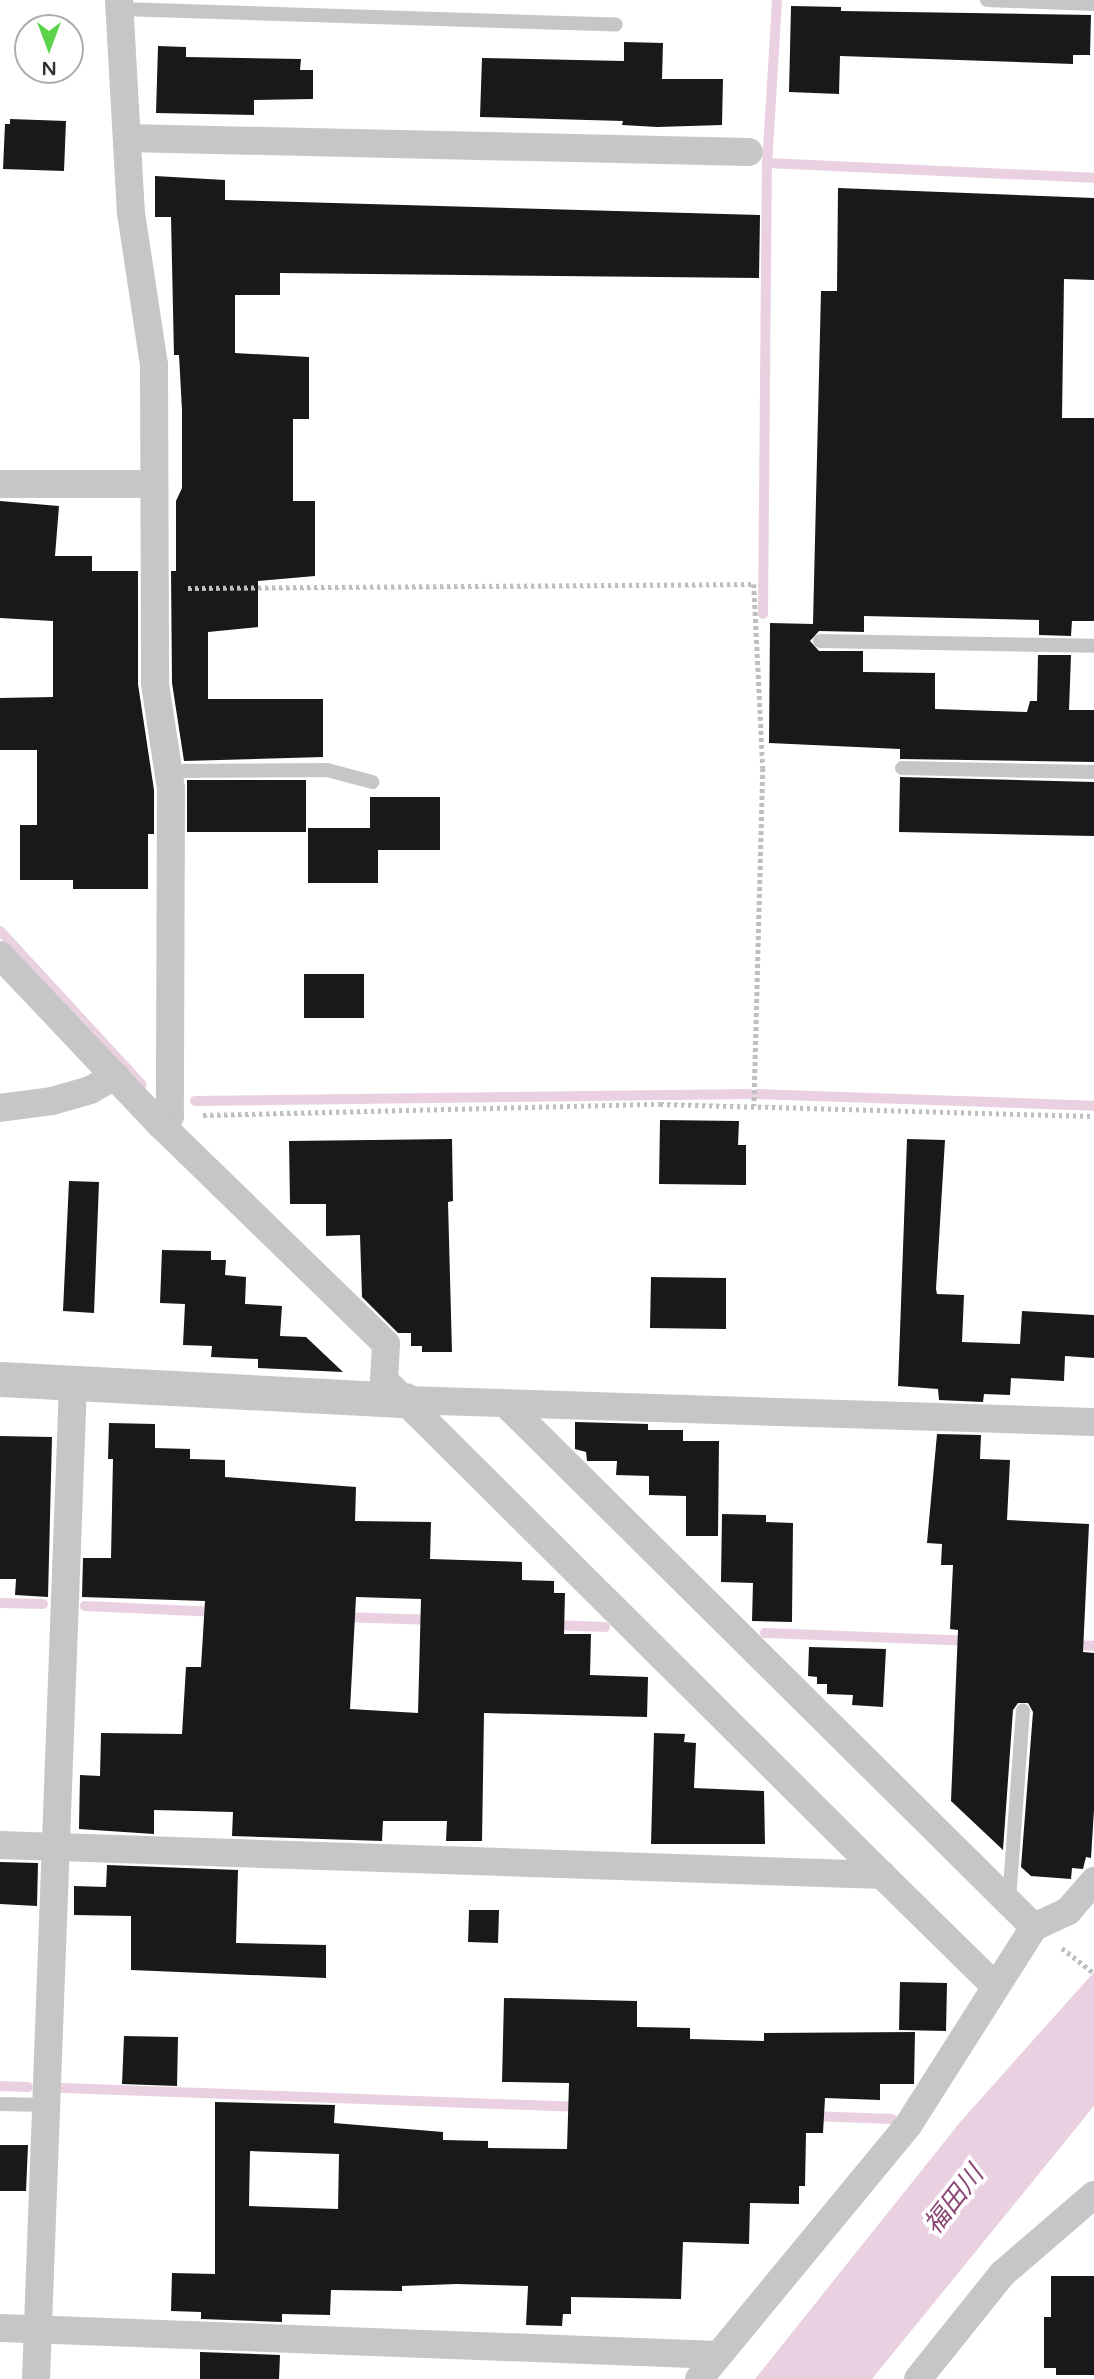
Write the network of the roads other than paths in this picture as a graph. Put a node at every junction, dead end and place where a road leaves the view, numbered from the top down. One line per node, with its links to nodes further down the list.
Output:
1 (987, 0): 2 (lane)
2 (1094, 4)
3 (119, 5): 4 (lane); 5 (street)
4 (616, 25)
5 (127, 138): 6 (street); 8 (street)
6 (749, 152)
7 (0, 484): 8 (street)
8 (153, 485): 12 (street)
9 (820, 641): 10 (lane)
10 (1094, 646)
11 (902, 768): 13 (lane)
12 (168, 771): 14 (lane); 18 (street)
13 (1094, 772)
14 (372, 782)
15 (0, 955): 16 (street)
16 (115, 1076): 17 (street); 18 (street)
17 (0, 1108)
18 (166, 1121): 21 (street)
19 (0, 1379): 20 (street)
20 (73, 1383): 21 (street); 26 (street)
21 (405, 1401): 22 (street); 27 (street)
22 (506, 1404): 23 (street); 29 (street)
23 (1094, 1422)
24 (1023, 1711): 29 (lane)
25 (0, 1845): 26 (street)
26 (57, 1847): 27 (street); 33 (street)
27 (882, 1875): 31 (street)
28 (1094, 1881): 30 (street)
29 (1008, 1902): 30 (street)
30 (1034, 1927): 31 (street)
31 (995, 1986): 37 (street)
32 (0, 2104): 33 (lane)
33 (46, 2105): 36 (street)
34 (1094, 2195): 40 (street)
35 (0, 2328): 36 (street)
36 (38, 2329): 37 (street); 38 (street)
37 (718, 2355): 39 (street)
38 (36, 2379)
39 (699, 2379)
40 (918, 2379)

